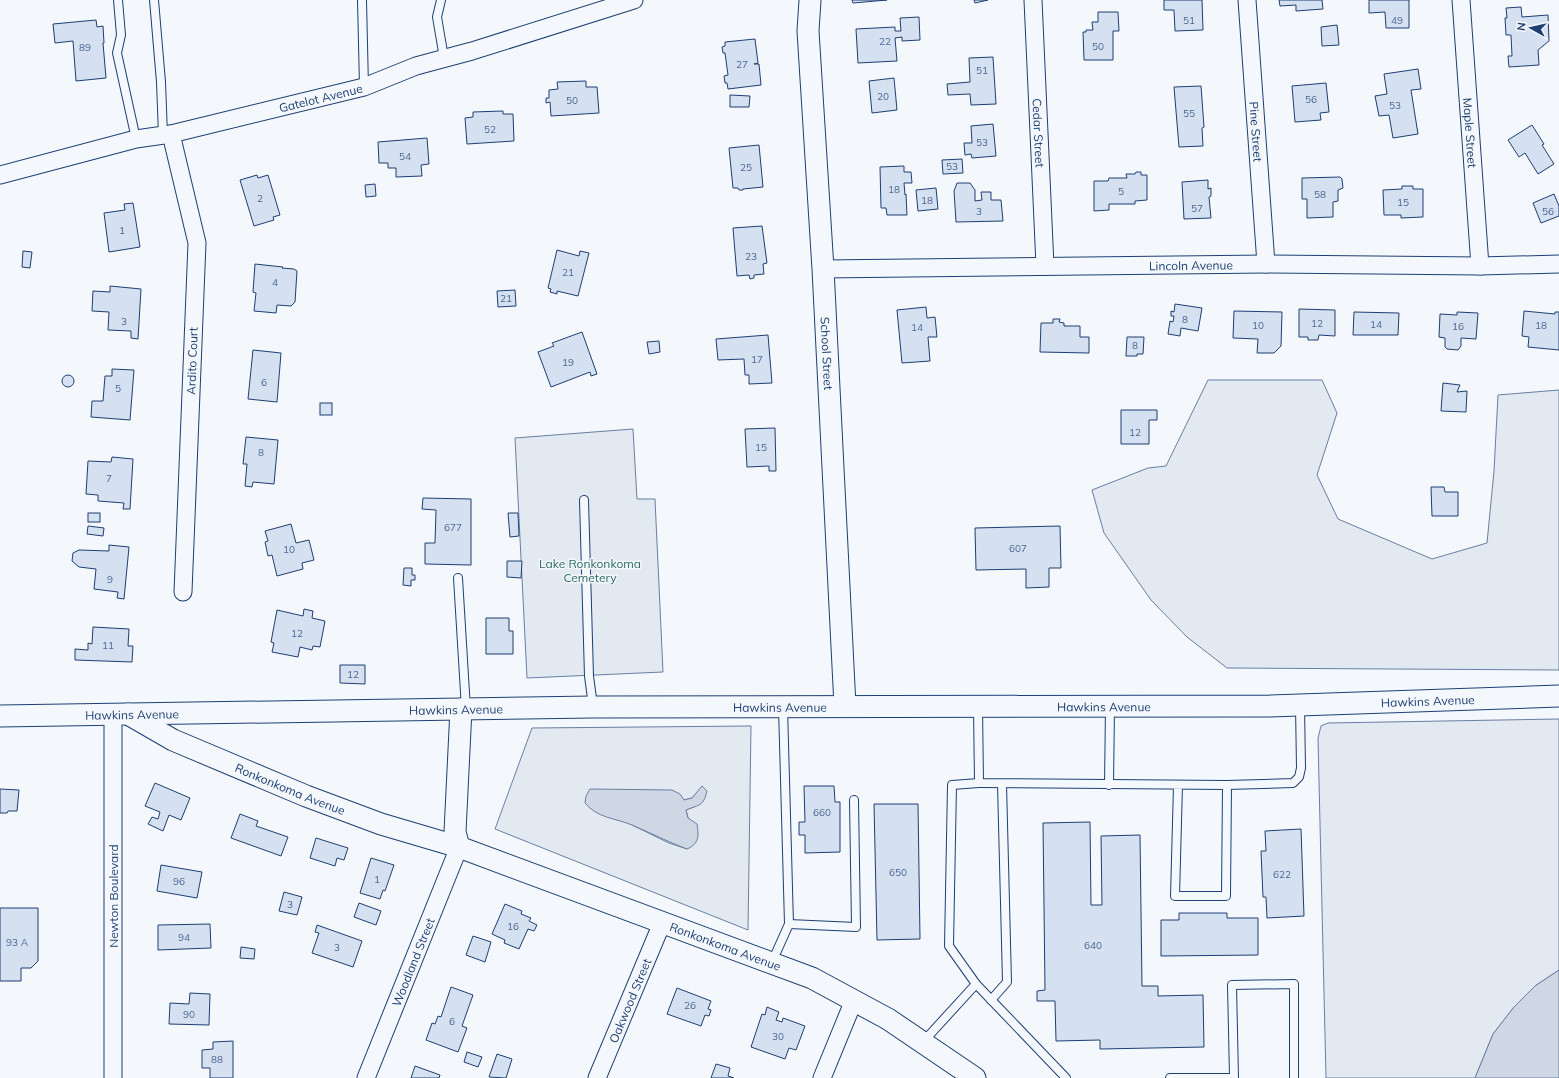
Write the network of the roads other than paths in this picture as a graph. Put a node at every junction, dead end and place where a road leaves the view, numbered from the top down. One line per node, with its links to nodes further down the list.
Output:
1 (118, 0): 13 (lane)
2 (154, 0): 12 (lane)
3 (362, 0): 11 (lane)
4 (441, 0): 10 (lane)
5 (634, 0): 10 (street, Gatelot Avenue)
6 (810, 0): 19 (street, School Street)
7 (1033, 0): 17 (street, Cedar Street)
8 (1247, 0): 15 (street, Pine Street)
9 (1461, 0): 18 (street, Maple Street)
10 (444, 58): 11 (street, Gatelot Avenue)
11 (364, 86): 12 (street, Gatelot Avenue)
12 (167, 134): 13 (street, Gatelot Avenue); 22 (street, Ardito Court)
13 (136, 139): 14 (street, Gatelot Avenue)
14 (0, 174)
15 (1266, 264): 17 (street, Lincoln Avenue); 18 (street, Lincoln Avenue)
16 (1559, 264): 18 (street, Lincoln Avenue)
17 (1045, 266): 19 (street, Lincoln Avenue)
18 (1480, 266)
19 (823, 269): 26 (street, School Street)
20 (584, 500): 29 (lane)
21 (458, 578): 30 (lane)
22 (183, 592)
23 (1559, 696): 24 (street, Hawkins Avenue)
24 (1300, 705): 28 (street, Hawkins Avenue); 37 (lane)
25 (783, 706): 26 (street, Hawkins Avenue); 29 (street, Hawkins Avenue); 41 (lane)
26 (845, 706): 27 (street, Hawkins Avenue)
27 (978, 706): 28 (street, Hawkins Avenue); 33 (lane)
28 (1110, 706): 35 (lane)
29 (593, 707): 30 (street, Hawkins Avenue)
30 (464, 709): 31 (street, Hawkins Avenue); 39 (street)
31 (120, 714): 32 (street, Hawkins Avenue); 39 (street, Ronkonkoma Avenue); 47 (street, Newton Boulevard)
32 (0, 716)
33 (979, 783): 34 (lane); 43 (lane)
34 (1002, 784): 35 (lane); 45 (lane)
35 (1109, 785): 36 (lane)
36 (1178, 785): 37 (lane); 37 (lane)
37 (1227, 786)
38 (854, 800): 41 (lane)
39 (459, 847): 40 (street, Ronkonkoma Avenue); 48 (street, Woodland Street)
40 (662, 923): 42 (street, Ronkonkoma Avenue); 49 (street, Oakwood Street)
41 (789, 924): 42 (lane)
42 (771, 963): 44 (street, Ronkonkoma Avenue)
43 (976, 984): 45 (lane); 46 (lane)
44 (854, 1000): 46 (street, Ronkonkoma Avenue); 50 (street)
45 (991, 1000): 52 (lane)
46 (922, 1042): 51 (street, Ronkonkoma Avenue)
47 (113, 1078)
48 (366, 1078)
49 (597, 1078)
50 (822, 1078)
51 (975, 1078)
52 (1066, 1078)
53 (1170, 1078): 54 (lane)
54 (1234, 1078): 55 (lane)
55 (1294, 1078)

